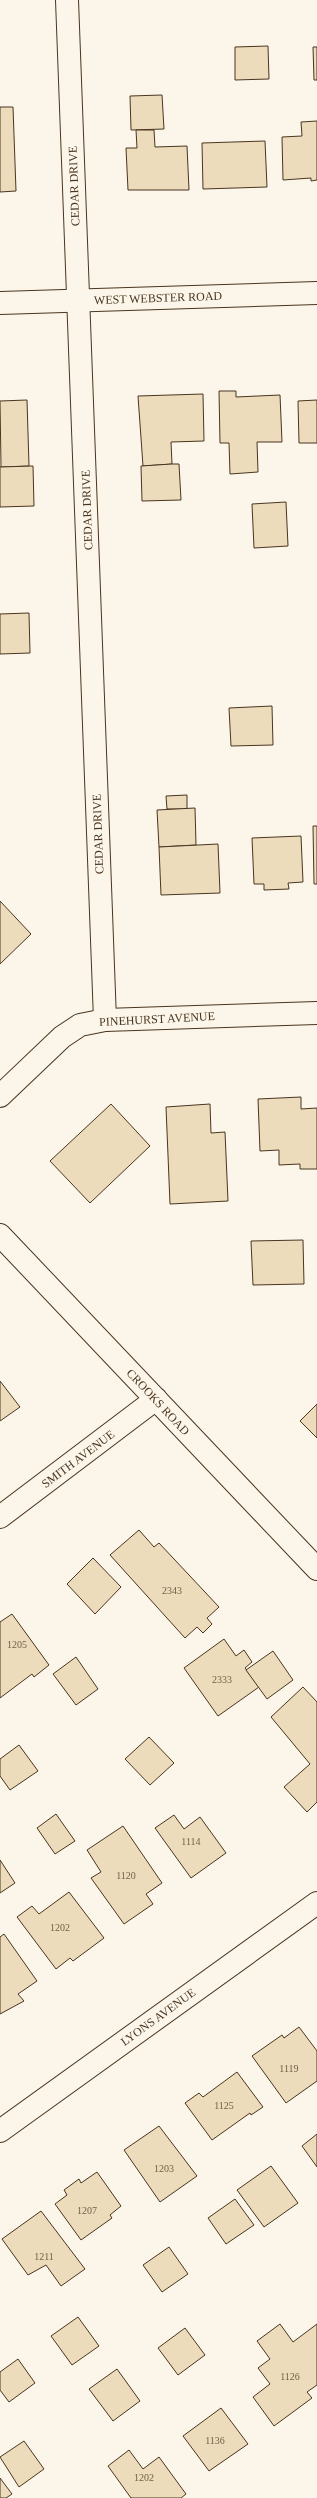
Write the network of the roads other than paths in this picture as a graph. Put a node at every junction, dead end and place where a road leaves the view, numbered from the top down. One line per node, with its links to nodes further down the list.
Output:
1 (67, 0): 3 (street, CEDAR DRIVE)
2 (317, 293): 3 (street, WEST WEBSTER ROAD)
3 (78, 300): 4 (street, WEST WEBSTER ROAD); 6 (street, CEDAR DRIVE)
4 (0, 303)
5 (317, 1012): 6 (street, PINEHURST AVENUE)
6 (105, 1020): 7 (street, PINEHURST AVENUE)
7 (0, 1096)
8 (0, 1235): 9 (street, CROOKS ROAD)
9 (156, 1400): 10 (street, SMITH AVENUE); 11 (street, CROOKS ROAD)
10 (0, 1517)
11 (317, 1569)
12 (317, 1904): 13 (street, LYONS AVENUE)
13 (0, 2131)

